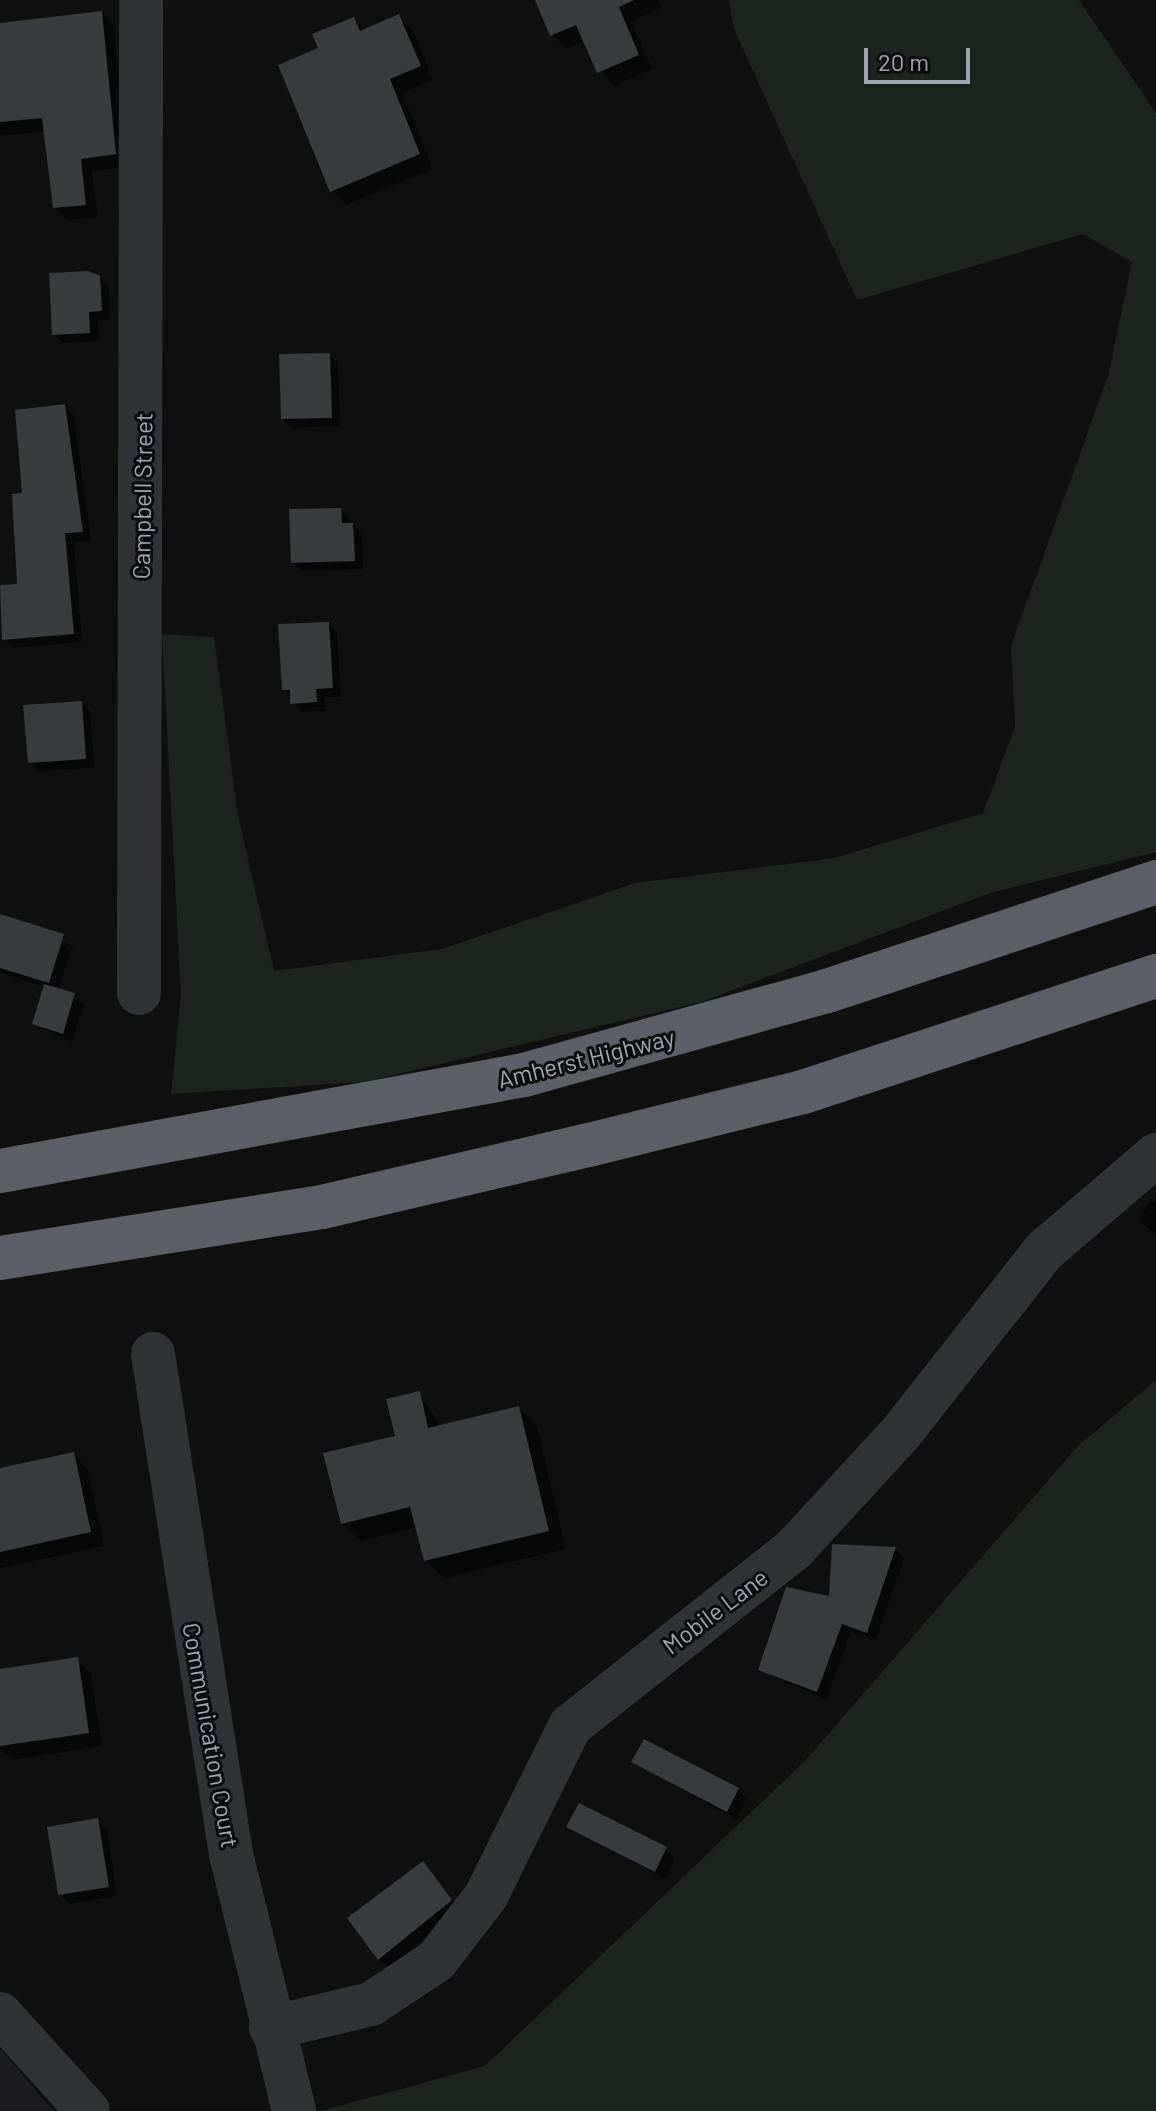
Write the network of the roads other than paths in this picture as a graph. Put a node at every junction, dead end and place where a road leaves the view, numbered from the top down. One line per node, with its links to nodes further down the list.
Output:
1 (141, 0): 4 (street, Campbell Street)
2 (1156, 882): 6 (highway, Amherst Highway)
3 (1156, 976): 7 (highway)
4 (139, 993)
5 (1156, 1155): 10 (street, Mobile Lane)
6 (0, 1171)
7 (0, 1258)
8 (153, 1354): 10 (street, Communication Court)
9 (0, 2014): 11 (street)
10 (271, 2028): 12 (street, Communication Court)
11 (88, 2111)
12 (294, 2111)

